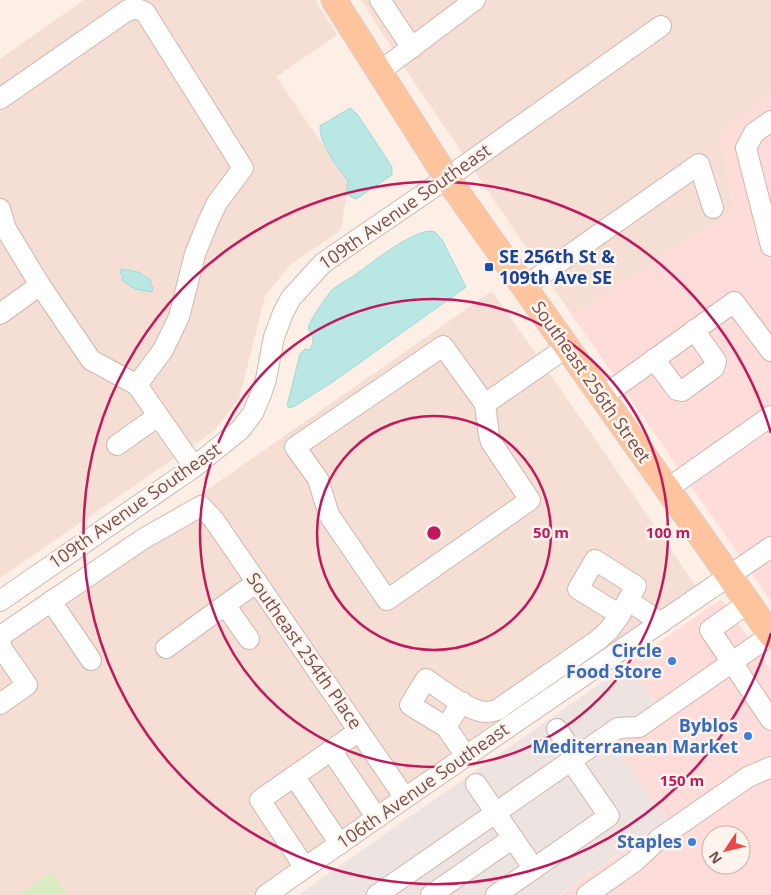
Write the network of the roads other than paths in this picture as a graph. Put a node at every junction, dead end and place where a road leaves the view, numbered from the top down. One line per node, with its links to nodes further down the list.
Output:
1 (334, 0): 6 (main road, Southeast 256th Street)
2 (380, 0): 5 (street)
3 (475, 0): 5 (street)
4 (661, 26): 9 (street, 109th Avenue Southeast)
5 (412, 48): 6 (street)
6 (379, 72): 9 (main road, Southeast 256th Street)
7 (0, 99): 20 (street)
8 (771, 121): 12 (street)
9 (447, 178): 14 (main road, Southeast 256th Street); 26 (street, 109th Avenue Southeast)
10 (0, 208): 13 (street)
11 (713, 208): 14 (street)
12 (770, 238)
13 (40, 285): 15 (street); 20 (street)
14 (524, 287): 17 (main road, Southeast 256th Street)
15 (0, 314)
16 (694, 330): 18 (street); 19 (street); 19 (street)
17 (567, 347): 21 (main road, Southeast 256th Street); 22 (street)
18 (771, 352)
19 (654, 359): 21 (street)
20 (137, 385): 23 (street)
21 (602, 397): 27 (main road, Southeast 256th Street)
22 (485, 404): 22 (street)
23 (158, 416): 25 (street); 26 (street)
24 (771, 416): 27 (street)
25 (117, 445)
26 (194, 467): 31 (street, 109th Avenue Southeast)
27 (667, 489): 29 (main road, Southeast 256th Street)
28 (768, 554): 29 (street, 106th Avenue Southeast)
29 (729, 576): 33 (main road, Southeast 256th Street); 35 (street, 106th Avenue Southeast)
30 (257, 582): 32 (street, Southeast 254th Place); 34 (street); 47 (street, Southeast 254th Place)
31 (0, 600)
32 (51, 602): 38 (street); 40 (street)
33 (748, 603): 36 (main road, Southeast 256th Street); 41 (street)
34 (225, 605): 37 (street); 39 (street)
35 (660, 623): 42 (street); 49 (street, 106th Avenue Southeast)
36 (771, 635): 41 (street)
37 (249, 638)
38 (0, 647): 43 (street)
39 (166, 648)
40 (91, 660)
41 (732, 662): 44 (street); 50 (street)
42 (462, 702): 45 (street); 45 (street)
43 (0, 704)
44 (771, 720)
45 (446, 727): 49 (street)
46 (557, 729): 50 (street)
47 (359, 731): 48 (street); 54 (street, Southeast 254th Place)
48 (331, 750): 52 (street); 56 (street)
49 (466, 756): 54 (street, 106th Avenue Southeast)
50 (574, 759): 55 (street); 60 (street)
51 (771, 767): 65 (street)
52 (294, 776): 58 (street); 59 (street)
53 (476, 784): 55 (street)
54 (405, 798): 56 (street, 106th Avenue Southeast)
55 (496, 813): 57 (street); 62 (street)
56 (377, 818): 58 (street, 106th Avenue Southeast)
57 (513, 838): 60 (street); 63 (street)
58 (340, 844): 59 (street, 106th Avenue Southeast)
59 (305, 868): 61 (street, 106th Avenue Southeast)
60 (534, 869): 64 (street)
61 (266, 895)
62 (377, 895)
63 (431, 895)
64 (496, 895)
65 (587, 895)

